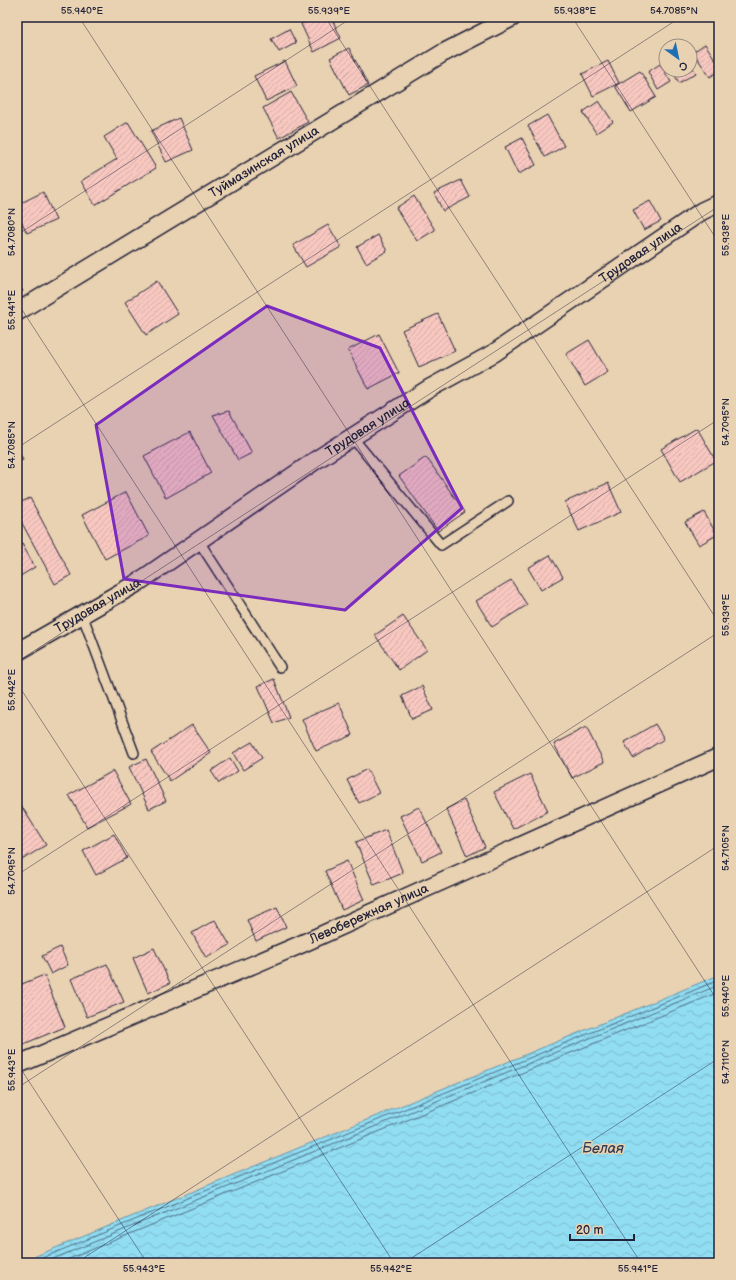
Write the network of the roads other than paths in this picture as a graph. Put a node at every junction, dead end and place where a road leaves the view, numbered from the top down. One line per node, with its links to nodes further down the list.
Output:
1 (513, 17): 3 (street, Туймазинская улица)
2 (719, 203): 4 (street, Трудовая улица)
3 (17, 312)
4 (352, 438): 5 (lane); 6 (street, Трудовая улица)
5 (508, 502)
6 (198, 540): 7 (street, Трудовая улица); 9 (lane)
7 (82, 614): 8 (street, Трудовая улица); 10 (lane)
8 (17, 652)
9 (280, 667)
10 (134, 753)
11 (719, 757): 12 (street, Левобережная улица)
12 (17, 1065)

